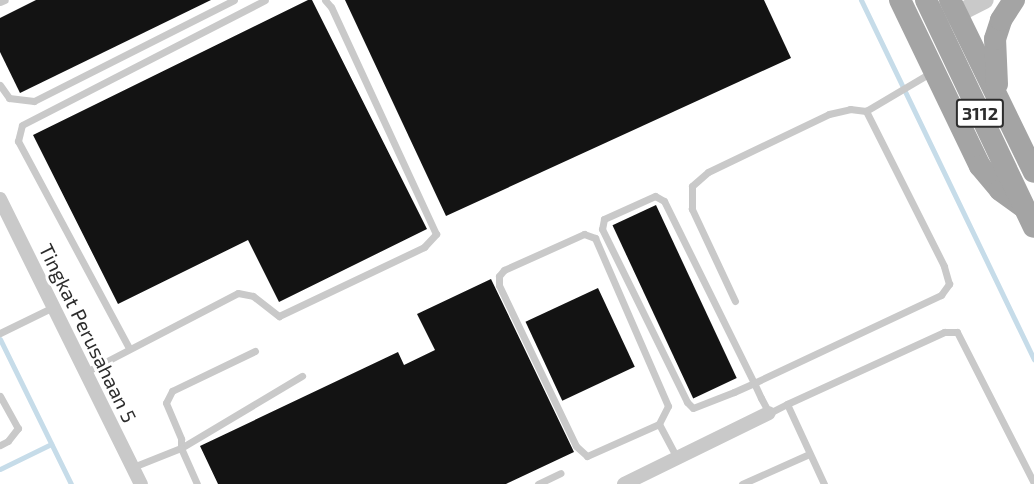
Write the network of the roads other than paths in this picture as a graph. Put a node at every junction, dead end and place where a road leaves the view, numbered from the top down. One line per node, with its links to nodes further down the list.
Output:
1 (5, 0): 7 (lane)
2 (234, 0): 11 (lane)
3 (265, 0): 20 (lane)
4 (325, 0): 20 (lane)
5 (985, 0): 9 (street)
6 (1014, 0): 12 (main road)
7 (0, 2)
8 (903, 8): 9 (street); 10 (main road)
9 (942, 8): 12 (main road, 3112); 16 (main road, 3112)
10 (929, 73): 13 (lane); 16 (main road)
11 (0, 85)
12 (1000, 101): 14 (main road, 3112)
13 (866, 111): 17 (lane); 24 (lane)
14 (1034, 172)
15 (0, 199): 18 (street, Tingkat Perusahaan 5)
16 (1030, 218)
17 (735, 301)
18 (54, 307): 19 (lane); 22 (street, Tingkat Perusahaan 5)
19 (0, 333)
20 (129, 348): 22 (lane)
21 (255, 351): 30 (lane)
22 (86, 372): 33 (street, Tingkat Perusahaan 5)
23 (302, 376): 30 (lane)
24 (754, 383): 24 (lane); 27 (lane)
25 (0, 396): 29 (lane)
26 (787, 404): 27 (lane); 31 (lane); 36 (lane)
27 (769, 413): 32 (street)
28 (658, 424): 28 (lane); 32 (lane)
29 (0, 444)
30 (181, 448): 33 (lane); 38 (lane)
31 (809, 454): 41 (lane); 42 (lane)
32 (677, 458): 35 (street)
33 (133, 467): 37 (street, Tingkat Perusahaan 5)
34 (561, 473): 39 (lane)
35 (646, 479): 40 (street)
36 (1034, 483)
37 (141, 484)
38 (197, 484)
39 (538, 484)
40 (624, 484)
41 (742, 484)
42 (824, 484)

